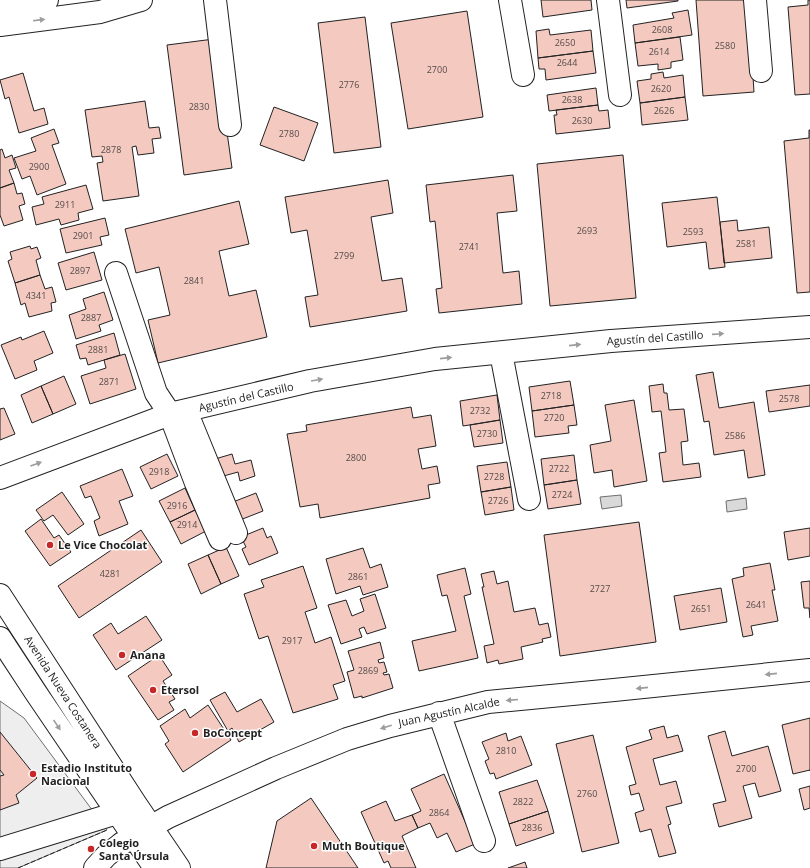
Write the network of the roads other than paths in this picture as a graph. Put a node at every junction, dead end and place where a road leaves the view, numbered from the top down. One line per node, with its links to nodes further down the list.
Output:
1 (47, 0): 7 (street)
2 (140, 0): 8 (street, one-way to 2)
3 (215, 0): 12 (street)
4 (510, 0): 10 (street)
5 (608, 0): 11 (street)
6 (755, 0): 9 (street)
7 (0, 5)
8 (0, 25)
9 (761, 71)
10 (523, 75)
11 (620, 95)
12 (230, 126)
13 (116, 273): 16 (street)
14 (810, 327): 15 (street, Agustín del Castillo, one-way to 14)
15 (501, 353): 16 (street, Agustín del Castillo, one-way to 15); 18 (street)
16 (178, 412): 17 (street, Agustín del Castillo, one-way to 16); 19 (street)
17 (0, 478)
18 (529, 499)
19 (228, 536)
20 (0, 595): 22 (street, Avenida Nueva Costanera)
21 (0, 613): 22 (street)
22 (22, 629): 28 (street, Avenida Nueva Costanera)
23 (0, 638): 26 (street, Avenida Nueva Costanera)
24 (0, 664): 26 (street, Avenida Nueva Costanera)
25 (810, 670): 27 (street, Juan Agustín Alcalde, one-way to 27)
26 (36, 693): 28 (street, Avenida Nueva Costanera, one-way to 28)
27 (439, 713): 29 (street, Juan Agustín Alcalde, one-way to 29); 30 (street)
28 (126, 808): 29 (street, Avenida Nueva Costanera); 31 (street)
29 (142, 831): 32 (street, Juan Agustín Alcalde); 33 (street, Avenida Nueva Costanera); 34 (street, Avenida Nueva Costanera)
30 (484, 841)
31 (0, 849)
32 (95, 868)
33 (155, 868)
34 (180, 868)

